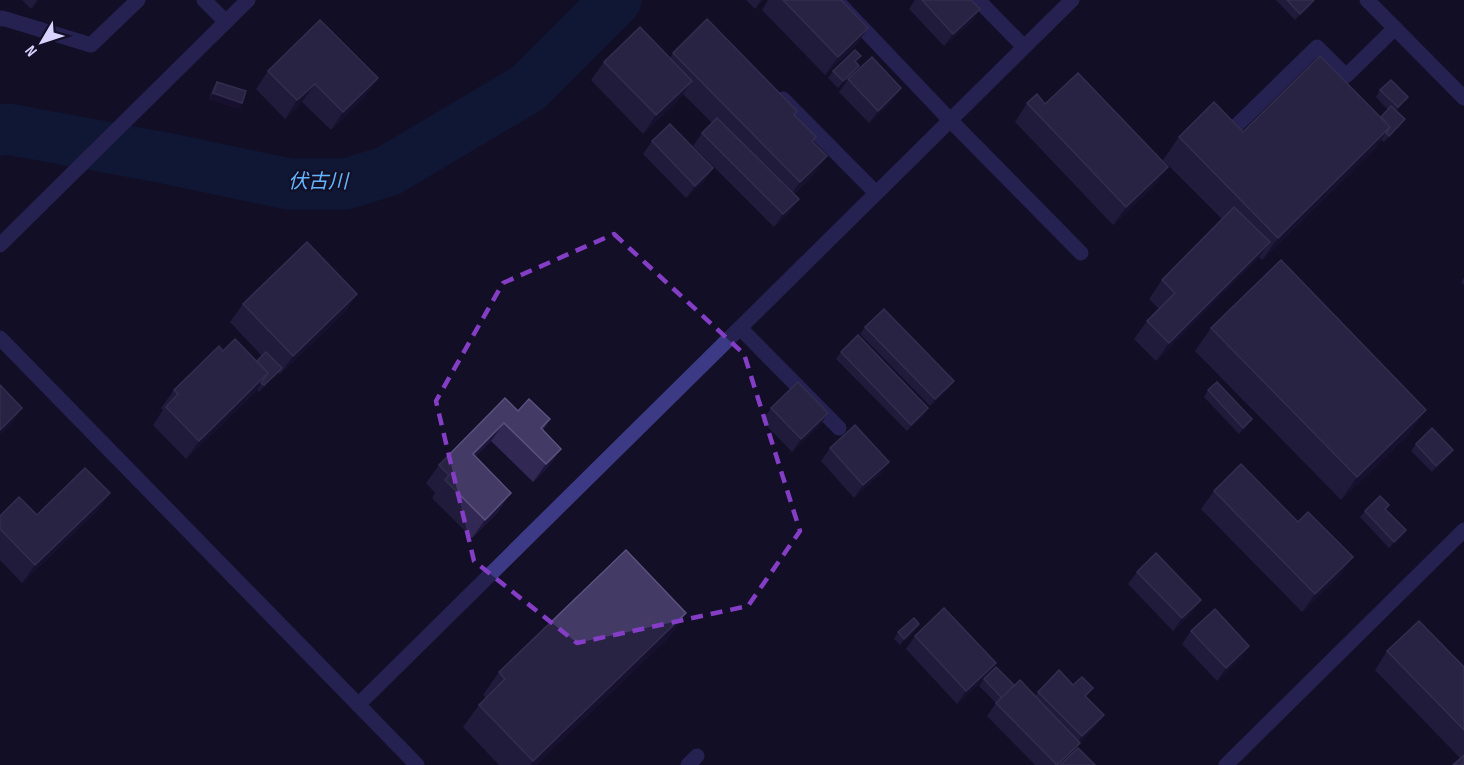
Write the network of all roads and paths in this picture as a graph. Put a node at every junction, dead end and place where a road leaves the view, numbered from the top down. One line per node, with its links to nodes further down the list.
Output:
1 (138, 0): 8 (street)
2 (204, 0): 9 (street)
3 (248, 0): 9 (street)
4 (836, 0): 14 (street)
5 (978, 0): 11 (street)
6 (1071, 0): 11 (street)
7 (1367, 0): 10 (street)
8 (0, 19)
9 (226, 22): 17 (street)
10 (1395, 28): 13 (street); 15 (street)
11 (1024, 47): 14 (street)
12 (770, 85): 16 (street)
13 (1464, 98)
14 (950, 120): 16 (street); 18 (street)
15 (1227, 135)
16 (876, 193): 19 (street)
17 (0, 245)
18 (1081, 253)
19 (740, 328): 21 (street); 23 (street)
20 (0, 338): 23 (street)
21 (839, 428)
22 (1464, 530): 25 (street)
23 (358, 705): 24 (street)
24 (417, 765)
25 (1227, 765)

